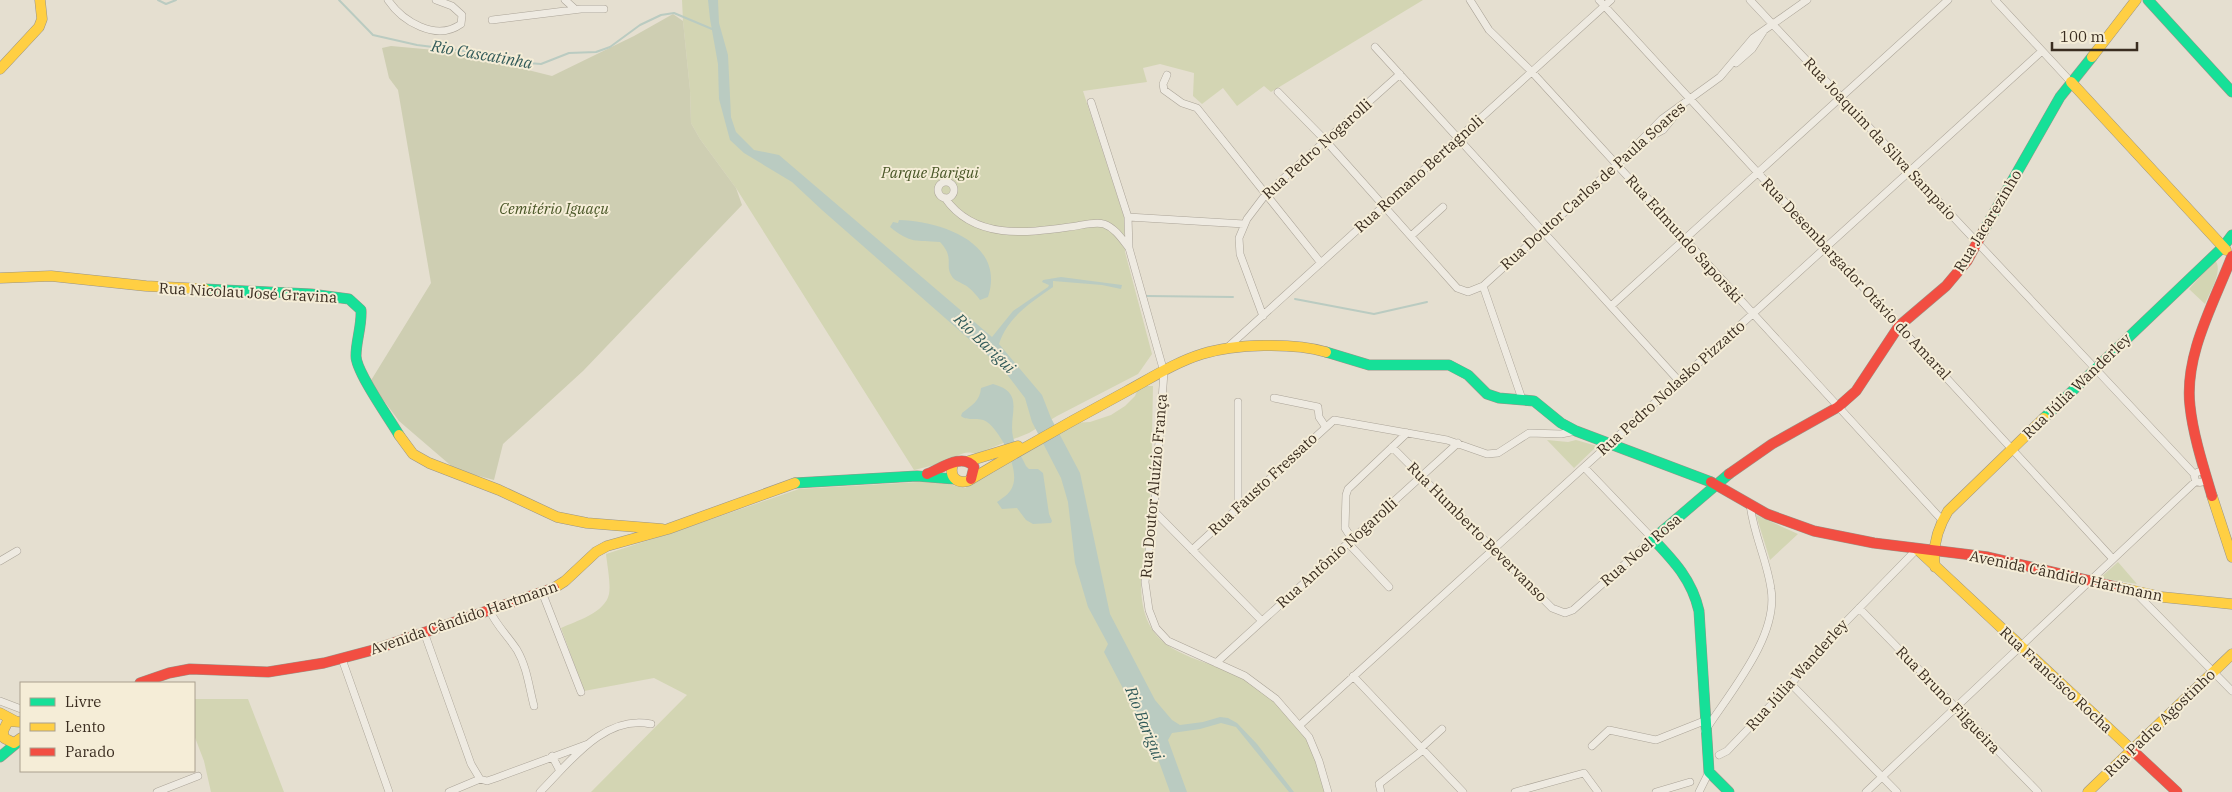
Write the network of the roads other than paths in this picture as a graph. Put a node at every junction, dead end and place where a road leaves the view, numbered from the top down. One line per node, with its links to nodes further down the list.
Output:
1 (40, 0): 23 (main road)
2 (388, 0): 3 (street)
3 (436, 0)
4 (566, 0): 17 (street)
5 (1470, 0): 24 (street, Rua Edmundo Saporski)
6 (1599, 0): 15 (street, Rua Desembargador Otávio do Amaral)
7 (1611, 0): 15 (street, Rua Romano Bertagnoli)
8 (1750, 0): 20 (street, Rua Joaquim da Silva Sampaio)
9 (1800, 0): 16 (street)
10 (1807, 0): 16 (street, Rua Doutor Carlos de Paula Soares)
11 (1948, 0): 30 (street)
12 (1995, 0): 22 (street)
13 (2136, 0): 27 (main road, Rua Jacarezinho)
14 (2148, 0): 29 (main road)
15 (1604, 6): 24 (street, Rua Romano Bertagnoli); 31 (street, Rua Desembargador Otávio do Amaral)
16 (1795, 8): 20 (street, Rua Doutor Carlos de Paula Soares)
17 (575, 9): 18 (street); 19 (street)
18 (604, 9)
19 (492, 20)
20 (1773, 24): 30 (street, Rua Joaquim da Silva Sampaio); 31 (street, Rua Doutor Carlos de Paula Soares)
21 (1375, 48): 25 (street)
22 (2042, 51): 27 (street); 36 (street, Rua Pedro Nolasko Pizzatto)
23 (0, 69)
24 (1532, 72): 33 (street, Rua Romano Bertagnoli); 35 (street, Rua Edmundo Saporski)
25 (1400, 74): 33 (street); 34 (street, Rua Pedro Nogarolli)
26 (1167, 75): 38 (street)
27 (2071, 82): 48 (main road, Rua Jacarezinho); 51 (main road)
28 (1278, 92): 34 (street)
29 (2232, 92)
30 (1841, 97): 36 (street, Rua Joaquim da Silva Sampaio); 37 (street)
31 (1687, 101): 35 (street, Rua Doutor Carlos de Paula Soares); 37 (street, Rua Desembargador Otávio do Amaral)
32 (1091, 102): 42 (street, Rua Doutor Aluízio França)
33 (1458, 138): 40 (street, Rua Romano Bertagnoli); 44 (street)
34 (1325, 140): 38 (street, Rua Pedro Nogarolli); 40 (street)
35 (1616, 165): 44 (street, Rua Doutor Carlos de Paula Soares); 47 (street, Rua Edmundo Saporski)
36 (1910, 171): 48 (street, Rua Joaquim da Silva Sampaio); 49 (street, Rua Pedro Nolasko Pizzatto)
37 (1758, 173): 47 (street); 49 (street, Rua Desembargador Otávio do Amaral)
38 (1266, 194): 43 (street, Rua Pedro Nogarolli); 54 (street)
39 (945, 198): 50 (street)
40 (1384, 206): 46 (street); 54 (street, Rua Romano Bertagnoli)
41 (1443, 207): 46 (street)
42 (1128, 216): 43 (street); 50 (street, Rua Doutor Aluízio França)
43 (1244, 224): 60 (street, Rua Pedro Nogarolli)
44 (1543, 232): 57 (street, Rua Doutor Carlos de Paula Soares); 58 (street)
45 (2232, 235): 51 (main road, Rua Júlia Wanderley)
46 (1411, 236): 57 (street, Rua Doutor Carlos de Paula Soares)
47 (1685, 239): 58 (street); 59 (street, Rua Edmundo Saporski)
48 (1978, 243): 61 (main road, Rua Jacarezinho); 63 (street, Rua Joaquim da Silva Sampaio)
49 (1826, 247): 59 (street, Rua Pedro Nolasko Pizzatto); 61 (street, Rua Desembargador Otávio do Amaral)
50 (1129, 248): 64 (street, Rua Doutor Aluízio França)
51 (2227, 249): 52 (main road, Rua Júlia Wanderley)
52 (2213, 256): 55 (main road); 63 (main road, Rua Júlia Wanderley)
53 (2232, 256): 55 (main road)
54 (1321, 263): 60 (street, Rua Romano Bertagnoli)
55 (2227, 269): 83 (main road)
56 (0, 278): 91 (main road, Rua Nicolau José Gravina)
57 (1483, 286): 67 (street)
58 (1611, 306): 65 (street)
59 (1753, 314): 65 (street, Rua Pedro Nolasko Pizzatto); 69 (street, Rua Edmundo Saporski)
60 (1263, 316): 62 (street, Rua Romano Bertagnoli)
61 (1899, 326): 69 (main road, Rua Jacarezinho); 76 (street, Rua Desembargador Otávio do Amaral)
62 (1228, 348): 64 (main road, Avenida Cândido Hartmann); 67 (main road, Avenida Cândido Hartmann)
63 (2095, 369): 76 (main road, Rua Júlia Wanderley); 83 (street, Rua Joaquim da Silva Sampaio)
64 (1164, 372): 77 (main road, Avenida Cândido Hartmann); 89 (street, Rua Doutor Aluízio França)
65 (1679, 381): 74 (street, Rua Pedro Nolasko Pizzatto)
66 (1274, 398): 70 (street)
67 (1522, 399): 71 (main road, Avenida Cândido Hartmann)
68 (1238, 402): 88 (street)
69 (1838, 407): 86 (main road, Rua Jacarezinho); 90 (street, Rua Edmundo Saporski)
70 (1325, 426): 72 (street, Rua Fausto Fressato); 88 (street, Rua Fausto Fressato)
71 (1576, 431): 73 (street); 74 (main road, Avenida Cândido Hartmann)
72 (1407, 433): 73 (street); 75 (street)
73 (1458, 443): 82 (street, Rua Antônio Nogarolli)
74 (1610, 444): 80 (street, Rua Pedro Nolasko Pizzatto); 86 (main road, Avenida Cândido Hartmann)
75 (1392, 447): 82 (street, Rua Humberto Bevervanso); 93 (street)
76 (2011, 448): 90 (main road, Rua Júlia Wanderley); 100 (street, Rua Desembargador Otávio do Amaral)
77 (1003, 455): 78 (main road, Avenida Cândido Hartmann); 85 (main road, Avenida Cândido Hartmann)
78 (969, 461): 79 (main road); 85 (main road)
79 (953, 464): 81 (main road, Avenida Cândido Hartmann); 84 (main road)
80 (1584, 467): 92 (street); 94 (street, Rua Pedro Nolasko Pizzatto)
81 (917, 476): 84 (main road, Avenida Cândido Hartmann); 91 (main road, Avenida Cândido Hartmann)
82 (1422, 476): 93 (street, Rua Antônio Nogarolli); 94 (street, Rua Humberto Bevervanso)
83 (2199, 477): 99 (main road); 100 (street)
84 (954, 479): 85 (main road)
85 (971, 479)
86 (1716, 484): 87 (main road, Avenida Cândido Hartmann); 92 (main road, Rua Noel Rosa)
87 (1750, 504): 95 (main road, Avenida Cândido Hartmann); 131 (street)
88 (1238, 508): 96 (street, Rua Fausto Fressato)
89 (1154, 511): 96 (street); 116 (street, Rua Doutor Aluízio França)
90 (1940, 524): 95 (main road, Rua Júlia Wanderley); 97 (main road, Rua Júlia Wanderley)
91 (668, 529): 105 (main road, Avenida Cândido Hartmann)
92 (1653, 539): 110 (street, Rua Noel Rosa); 131 (main road)
93 (1350, 541): 104 (street); 111 (street, Rua Antônio Nogarolli)
94 (1494, 549): 110 (street, Rua Humberto Bevervanso); 118 (street, Rua Pedro Nolasko Pizzatto)
95 (1917, 549): 97 (main road, Avenida Cândido Hartmann); 102 (main road, Rua Francisco Rocha); 108 (street, Rua Júlia Wanderley)
96 (1192, 550): 111 (street)
97 (1933, 550): 102 (main road); 103 (main road, Avenida Cândido Hartmann)
98 (17, 551): 101 (street)
99 (2232, 556)
100 (2112, 558): 103 (street)
101 (0, 561)
102 (1935, 567): 113 (main road, Rua Francisco Rocha)
103 (2087, 582): 106 (main road, Avenida Cândido Hartmann); 113 (street)
104 (1389, 587)
105 (542, 592): 109 (main road, Avenida Cândido Hartmann); 122 (street)
106 (2135, 592): 107 (main road, Avenida Cândido Hartmann); 117 (street)
107 (2232, 604)
108 (1858, 608): 120 (street, Rua Júlia Wanderley); 125 (street, Rua Bruno Filgueira)
109 (490, 610): 112 (main road, Avenida Cândido Hartmann); 124 (street)
110 (1565, 613)
111 (1262, 621): 116 (street, Rua Antônio Nogarolli)
112 (424, 632): 115 (main road, Avenida Cândido Hartmann); 146 (street)
113 (2019, 646): 125 (street); 138 (main road, Rua Francisco Rocha)
114 (2232, 654): 117 (main road, Rua Padre Agostinho)
115 (342, 659): 119 (main road, Avenida Cândido Hartmann); 149 (street)
116 (1216, 663): 130 (street, Rua Doutor Aluízio França)
117 (2213, 672): 121 (street); 138 (main road, Rua Padre Agostinho)
118 (1353, 676): 130 (street, Rua Pedro Nolasko Pizzatto); 137 (street)
119 (143, 682)
120 (1791, 684): 139 (street, Rua Júlia Wanderley); 145 (street)
121 (2232, 690)
122 (581, 692)
123 (0, 701): 126 (street)
124 (534, 706)
125 (1955, 707): 145 (street); 162 (street, Rua Bruno Filgueira)
126 (20, 709)
127 (0, 714): 128 (main road)
128 (19, 722): 133 (main road)
129 (651, 724): 135 (street)
130 (1300, 725): 152 (street, Rua Doutor Aluízio França)
131 (1704, 726): 136 (street); 143 (main road)
132 (1442, 729): 137 (street)
133 (1, 736): 134 (main road)
134 (20, 739): 141 (main road)
135 (588, 744): 140 (street); 142 (street)
136 (1592, 746)
137 (1422, 749): 153 (street); 154 (street)
138 (2132, 750): 163 (main road, Rua Padre Agostinho); 164 (main road, Rua Francisco Rocha)
139 (1719, 755)
140 (552, 756): 142 (street); 146 (street)
141 (0, 757)
142 (560, 772): 151 (street)
143 (1709, 772): 158 (street); 159 (main road)
144 (198, 776): 148 (street)
145 (1882, 777): 160 (street); 161 (street)
146 (480, 780): 150 (street)
147 (1690, 782): 157 (street)
148 (158, 792)
149 (389, 792)
150 (449, 792)
151 (540, 792)
152 (1328, 792)
153 (1380, 792)
154 (1463, 792)
155 (1515, 792): 156 (street)
156 (1598, 792)
157 (1656, 792)
158 (1700, 792)
159 (1729, 792)
160 (1866, 792)
161 (1897, 792)
162 (2038, 792)
163 (2088, 792)
164 (2177, 792)

